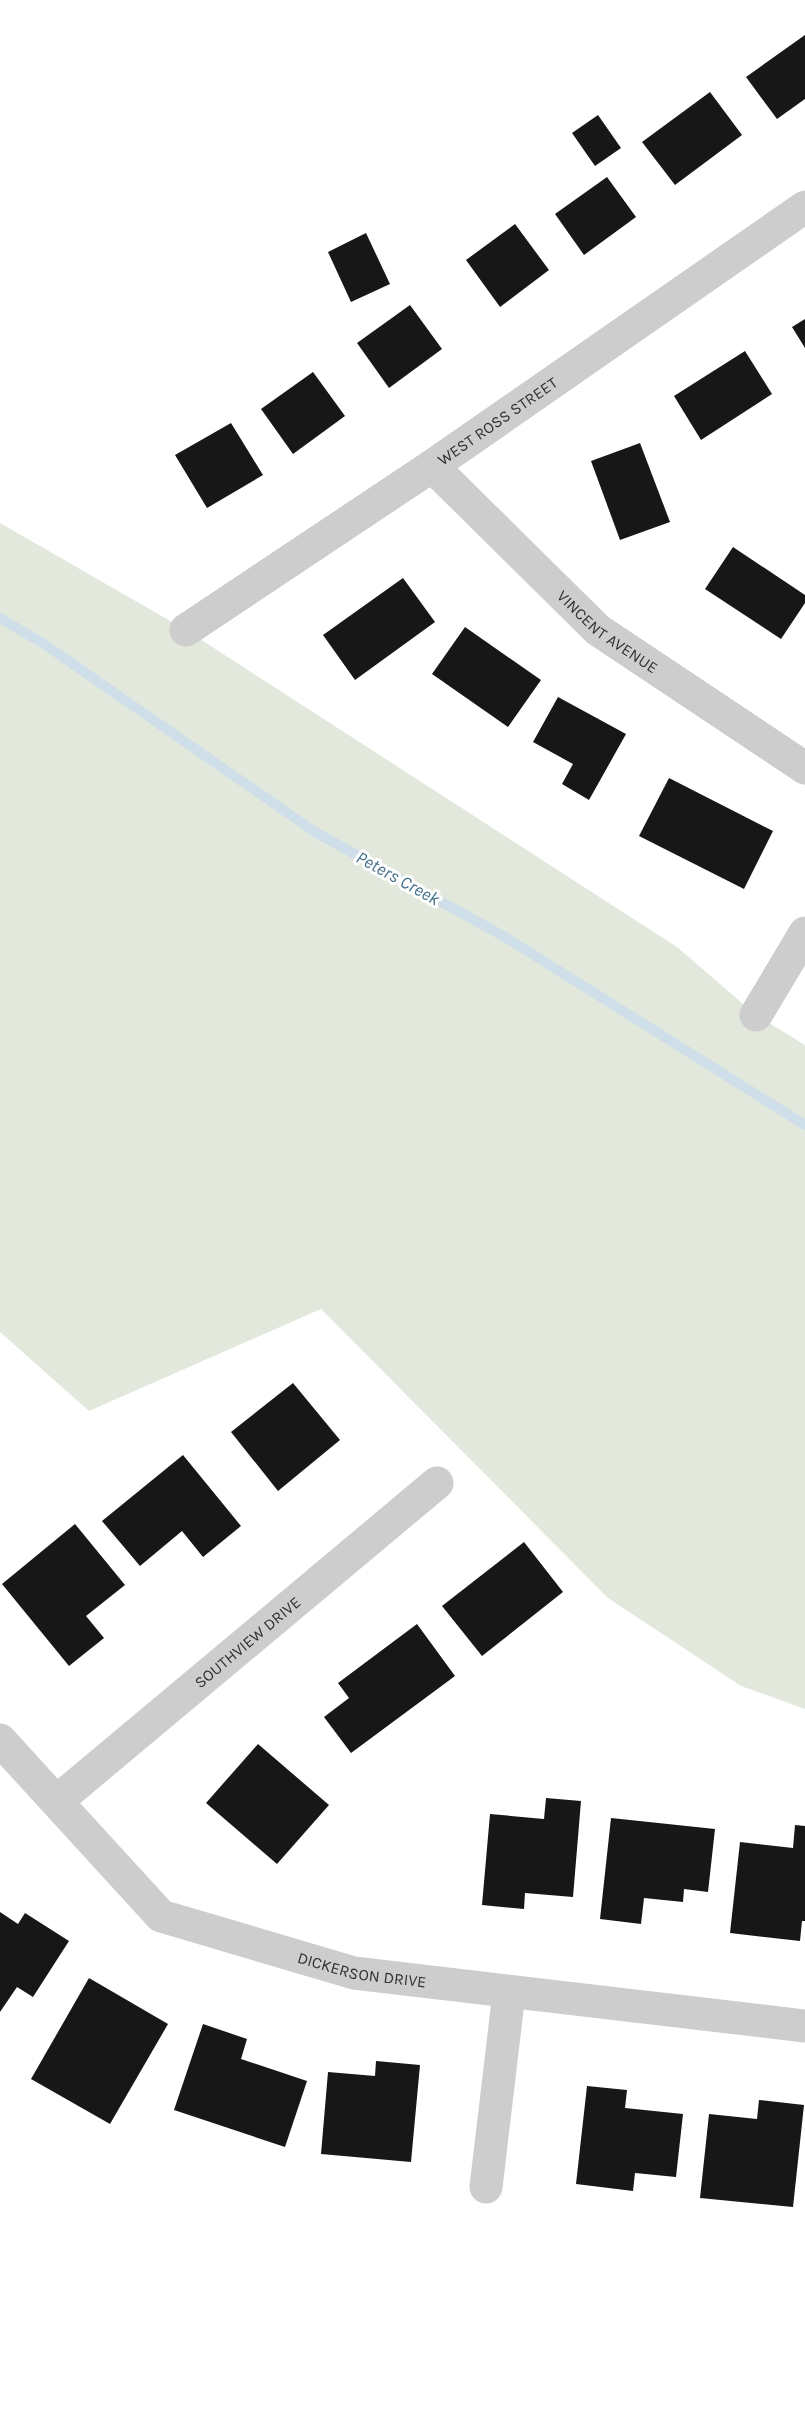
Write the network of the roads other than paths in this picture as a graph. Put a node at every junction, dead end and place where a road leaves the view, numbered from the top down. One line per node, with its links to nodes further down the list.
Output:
1 (805, 207): 2 (street, WEST ROSS STREET)
2 (432, 466): 3 (street, WEST ROSS STREET); 4 (street, VINCENT AVENUE)
3 (186, 630)
4 (805, 768)
5 (805, 933): 6 (street)
6 (756, 1016)
7 (437, 1483): 9 (street, SOUTHVIEW DRIVE)
8 (0, 1740): 9 (street, DICKERSON DRIVE)
9 (57, 1801): 10 (street, DICKERSON DRIVE)
10 (509, 1993): 11 (street, DICKERSON DRIVE); 12 (street)
11 (805, 2026)
12 (486, 2187)

